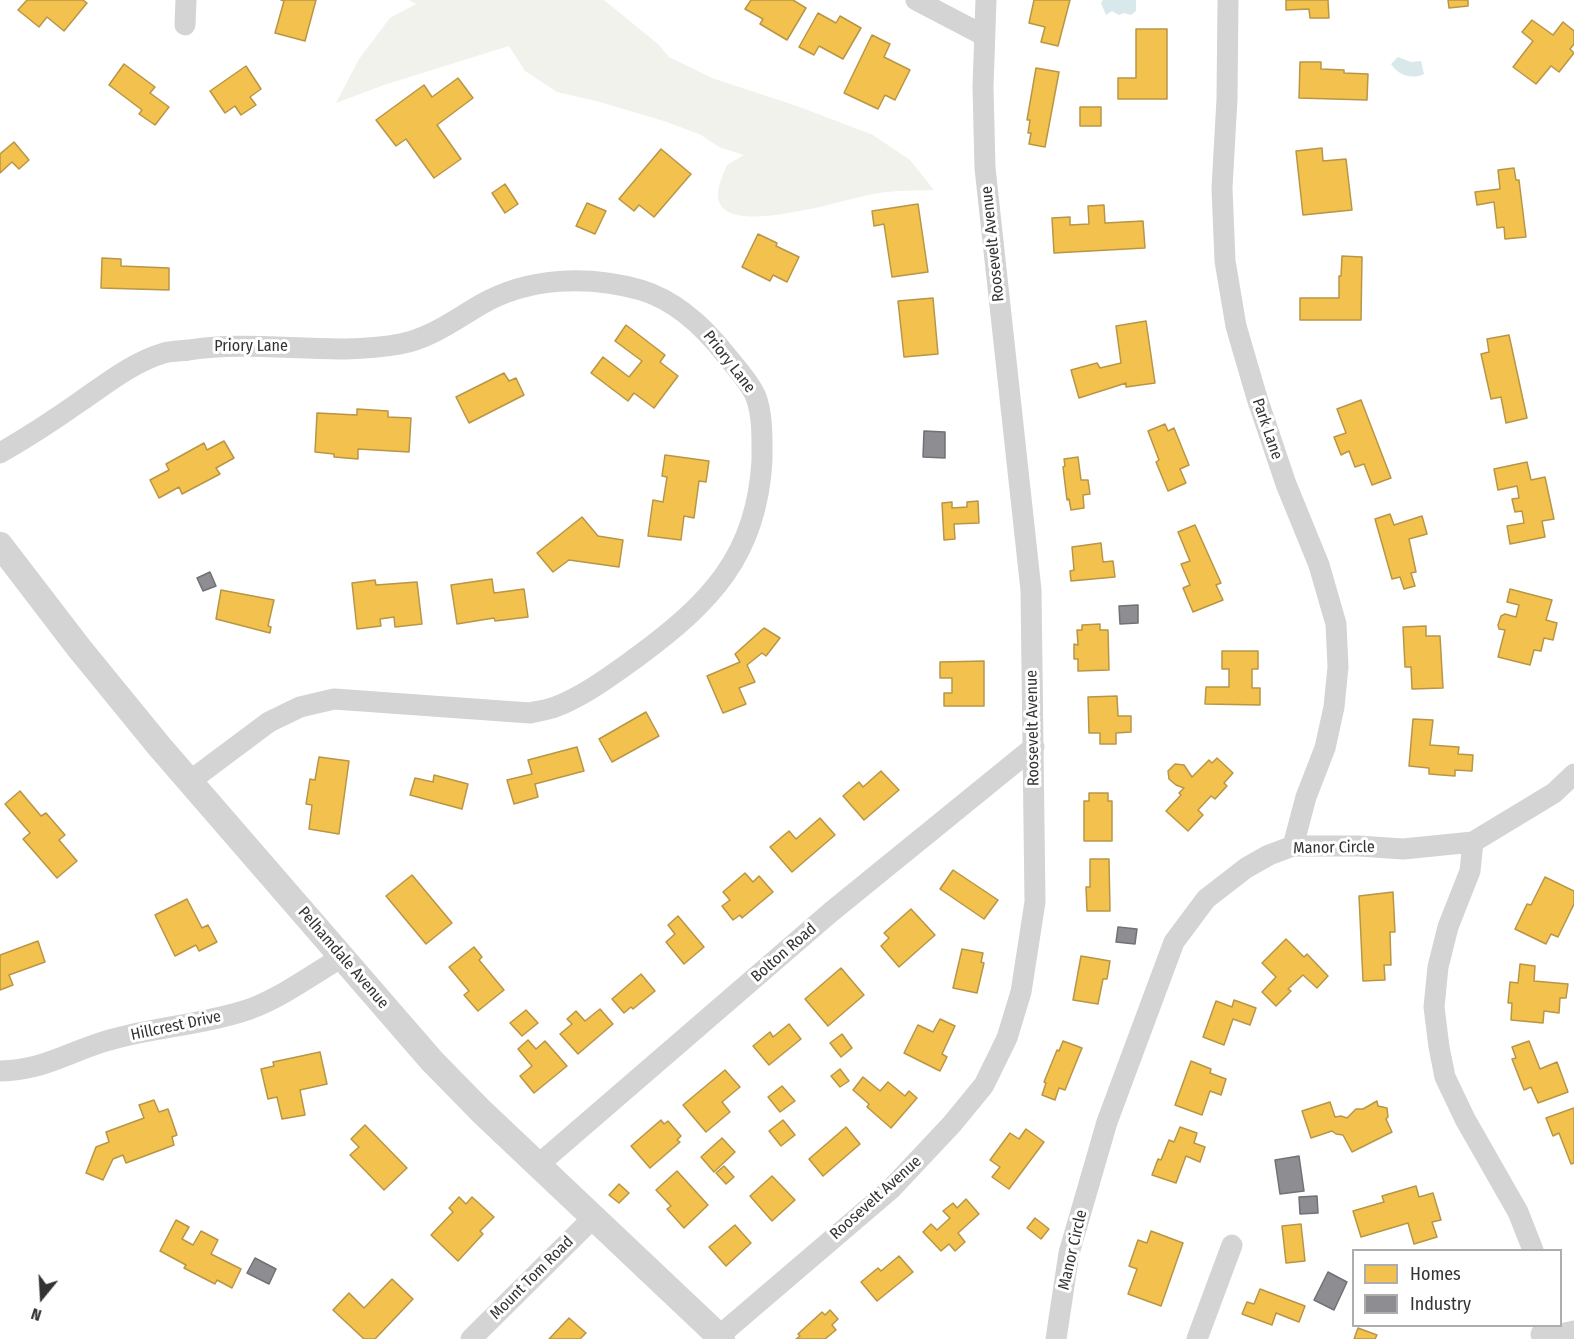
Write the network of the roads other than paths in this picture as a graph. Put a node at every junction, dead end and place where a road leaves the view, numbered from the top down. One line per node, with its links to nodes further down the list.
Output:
1 (186, 0): 5 (street)
2 (916, 0): 6 (street)
3 (986, 0): 6 (street, Roosevelt Avenue)
4 (1228, 0): 13 (street, Park Lane)
5 (185, 25)
6 (983, 35): 9 (street, Roosevelt Avenue)
7 (0, 453): 11 (street, Priory Lane)
8 (0, 545): 11 (street, Pelhamdale Avenue)
9 (1034, 747): 16 (street, Bolton Road); 22 (street, Roosevelt Avenue)
10 (1574, 774): 12 (street)
11 (190, 781): 14 (street, Pelhamdale Avenue)
12 (1473, 842): 13 (street, Manor Circle); 19 (street)
13 (1293, 846): 24 (street, Manor Circle)
14 (342, 957): 15 (street, Hillcrest Drive); 16 (street, Pelhamdale Avenue)
15 (0, 1071)
16 (538, 1166): 17 (street, Pelhamdale Avenue)
17 (593, 1218): 22 (street, Pelhamdale Avenue); 23 (street, Mount Tom Road)
18 (1232, 1245): 25 (street)
19 (1532, 1249)
20 (1574, 1331): 21 (street)
21 (1540, 1333)
22 (721, 1338)
23 (471, 1339)
24 (1056, 1339)
25 (1197, 1339)

